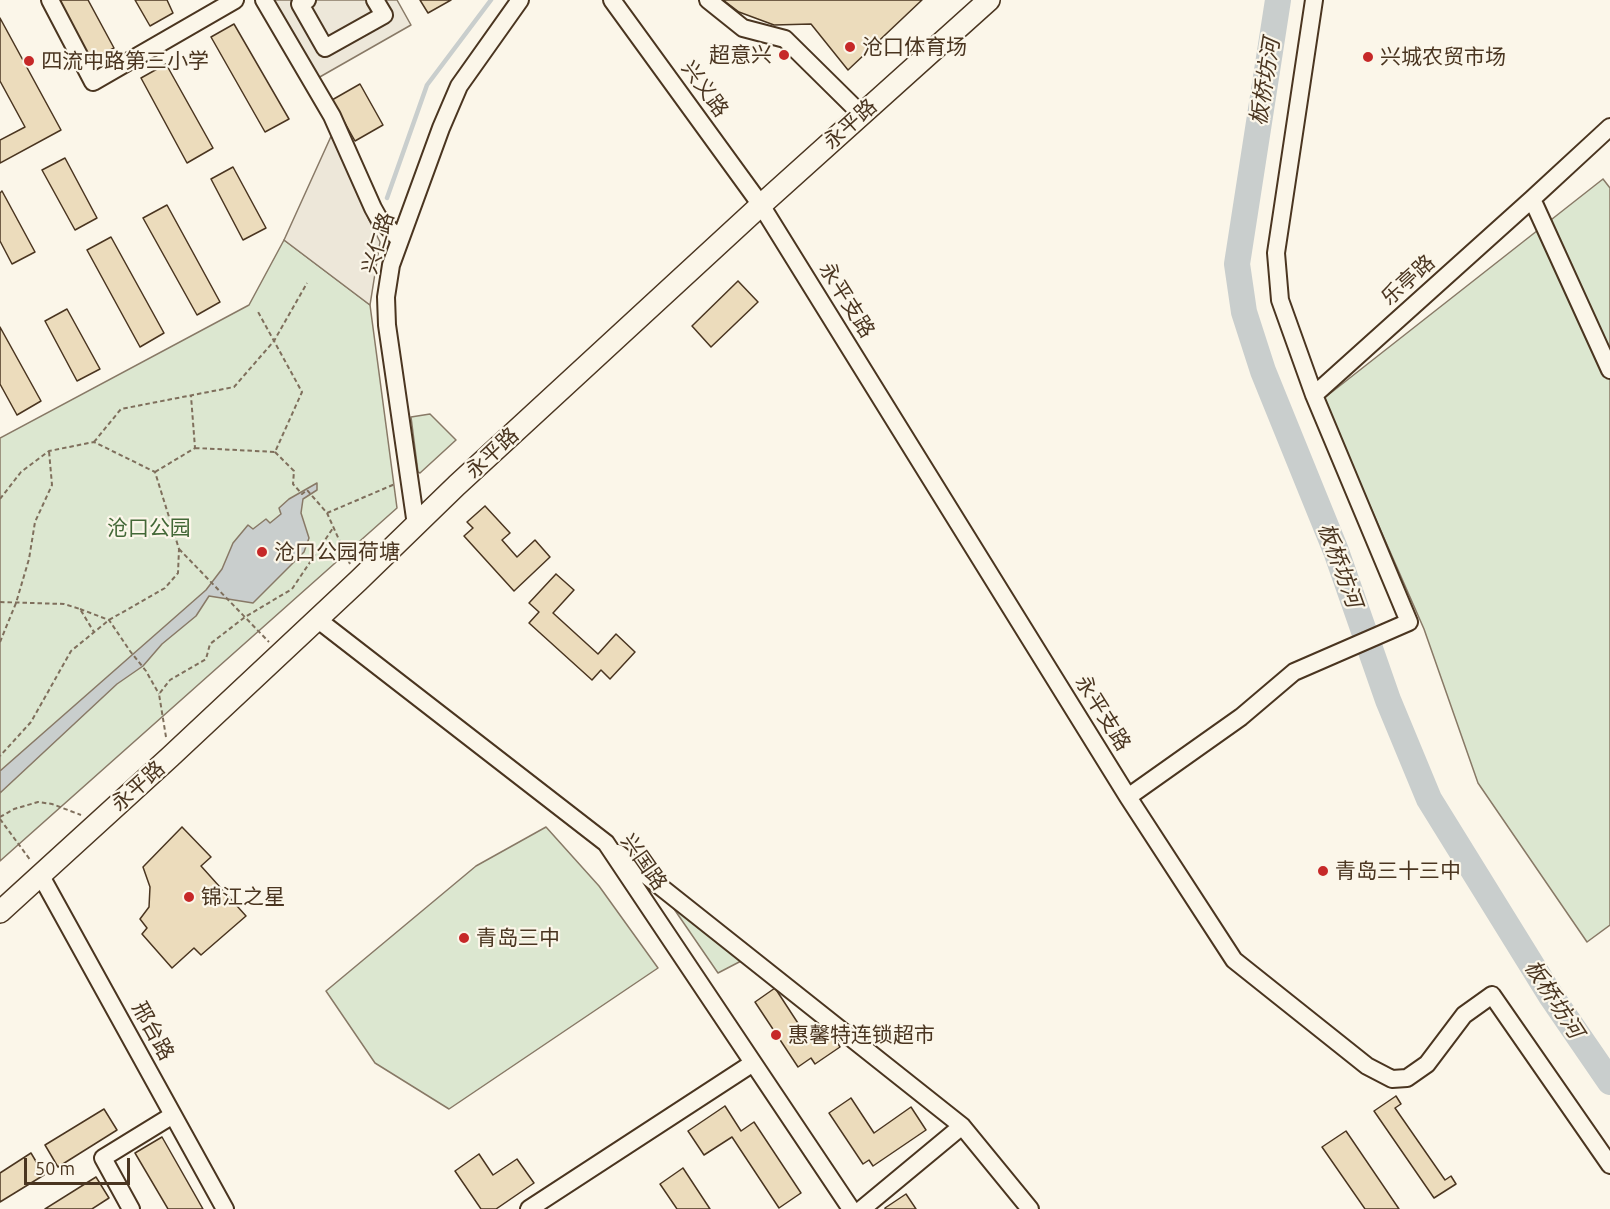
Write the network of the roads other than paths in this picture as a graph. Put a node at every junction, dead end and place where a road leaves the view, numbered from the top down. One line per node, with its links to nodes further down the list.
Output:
1 (50, 0): 2 (street)
2 (235, 0)
3 (264, 0): 15 (street)
4 (307, 0): 5 (street)
5 (375, 0)
6 (520, 0): 15 (street, 兴仁路)
7 (612, 0): 14 (street, 兴义路)
8 (708, 0): 11 (street)
9 (989, 0): 11 (main road, 永平路)
10 (1314, 0): 17 (street)
11 (861, 114): 14 (main road, 永平路)
12 (1610, 127): 13 (street, 乐亭路)
13 (1532, 200): 16 (street); 17 (street, 乐亭路)
14 (761, 205): 18 (main road, 永平路); 20 (street, 永平支路)
15 (400, 240): 18 (street, 兴仁路)
16 (1610, 370)
17 (1314, 395): 20 (street)
18 (416, 525): 19 (main road, 永平路)
19 (317, 619): 21 (street, 兴国路); 22 (main road, 永平路)
20 (1128, 797): 27 (street, 永平支路)
21 (606, 843): 24 (street, 兴国路); 26 (street)
22 (41, 876): 23 (main road, 永平路); 25 (street, 邢台路)
23 (0, 912)
24 (753, 1063): 28 (street); 31 (street, 兴国路)
25 (174, 1115): 29 (street); 30 (street, 邢台路)
26 (962, 1126): 32 (street); 33 (street)
27 (1610, 1165)
28 (540, 1206)
29 (131, 1209)
30 (225, 1209)
31 (851, 1209)
32 (862, 1209)
33 (1030, 1209)

